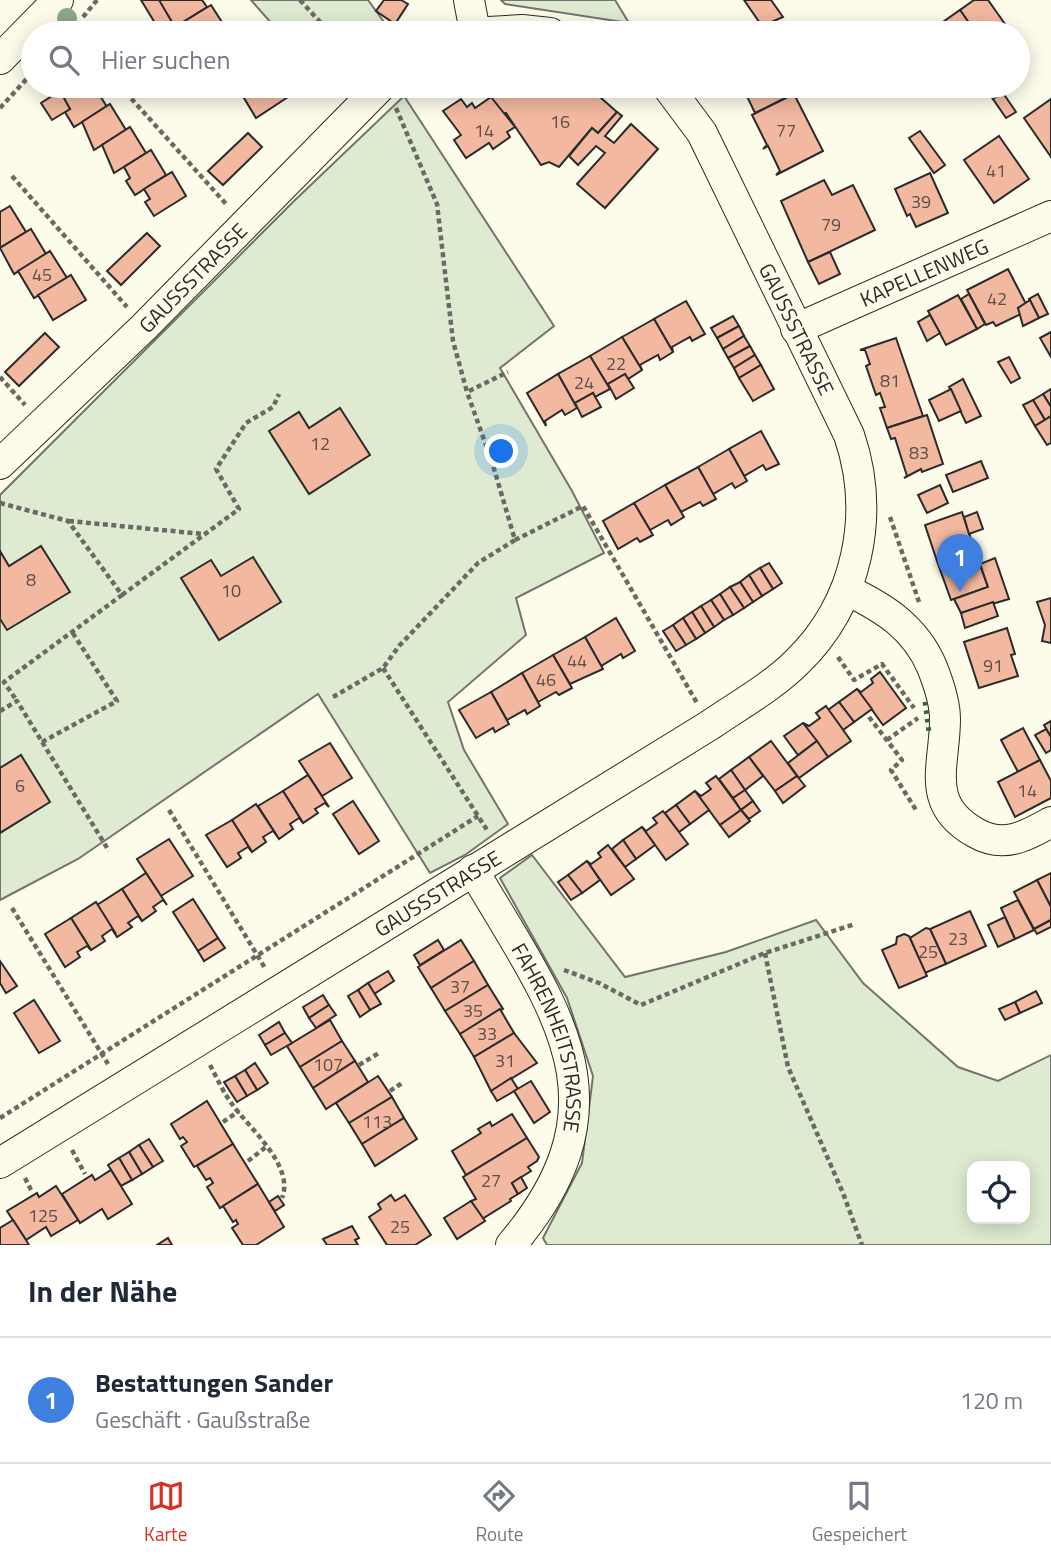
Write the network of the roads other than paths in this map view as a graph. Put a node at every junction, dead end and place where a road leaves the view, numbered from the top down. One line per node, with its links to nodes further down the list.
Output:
1 (58, 0): 3 (street)
2 (469, 0): 4 (street)
3 (38, 21)
4 (472, 21)
5 (21, 38): 6 (street)
6 (0, 60)
7 (368, 98): 11 (street, GAUSSSTRASSE)
8 (676, 98): 10 (street, GAUSSSTRASSE)
9 (1051, 216): 10 (street, KAPELLENWEG)
10 (796, 329): 12 (street, GAUSSSTRASSE)
11 (0, 464)
12 (846, 590): 13 (street); 14 (street, GAUSSSTRASSE)
13 (1051, 822)
14 (473, 870): 15 (street, GAUSSSTRASSE); 16 (street, FAHRENHEITSTRASSE)
15 (0, 1163)
16 (511, 1245)

